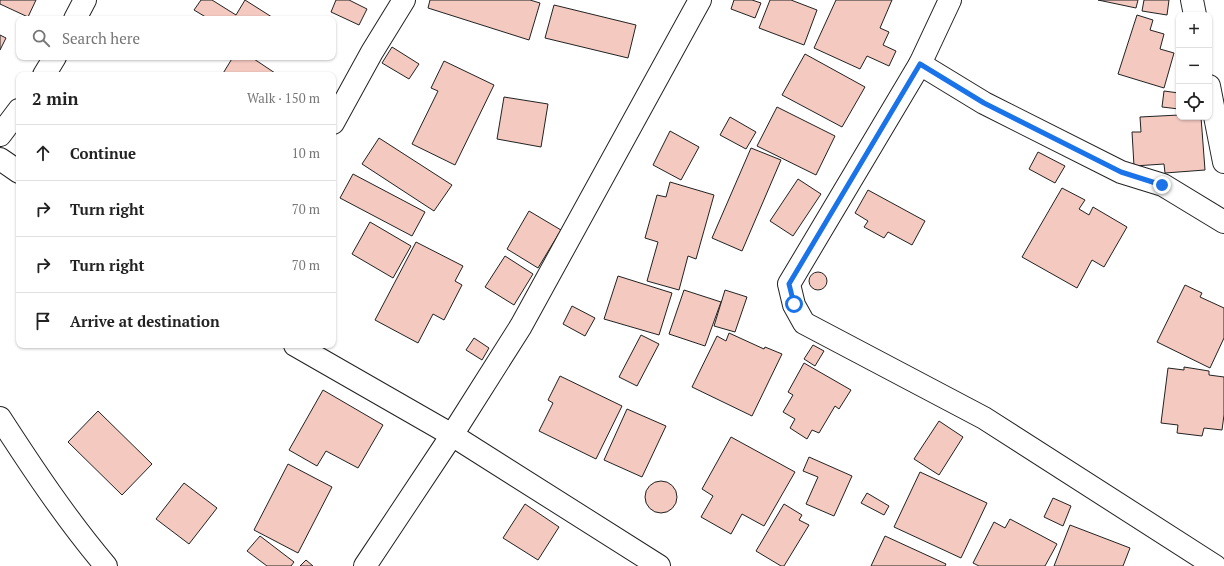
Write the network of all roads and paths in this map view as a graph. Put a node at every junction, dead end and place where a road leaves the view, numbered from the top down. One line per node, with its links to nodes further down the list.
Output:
1 (85, 0): 7 (street)
2 (404, 0): 13 (street)
3 (700, 0): 21 (street)
4 (950, 0): 9 (street)
5 (1192, 0): 6 (street)
6 (1194, 12)
7 (77, 16)
8 (53, 60): 10 (street)
9 (920, 64): 18 (street); 25 (street)
10 (46, 72)
11 (1212, 101): 16 (street)
12 (16, 114): 14 (street)
13 (336, 118)
14 (0, 135)
15 (0, 159): 17 (street)
16 (1224, 162)
17 (16, 170)
18 (1224, 222)
19 (300, 348): 21 (street)
20 (0, 418): 22 (street)
21 (452, 435): 23 (street); 24 (street)
22 (106, 566)
23 (365, 566)
24 (659, 566)
25 (1215, 566)

